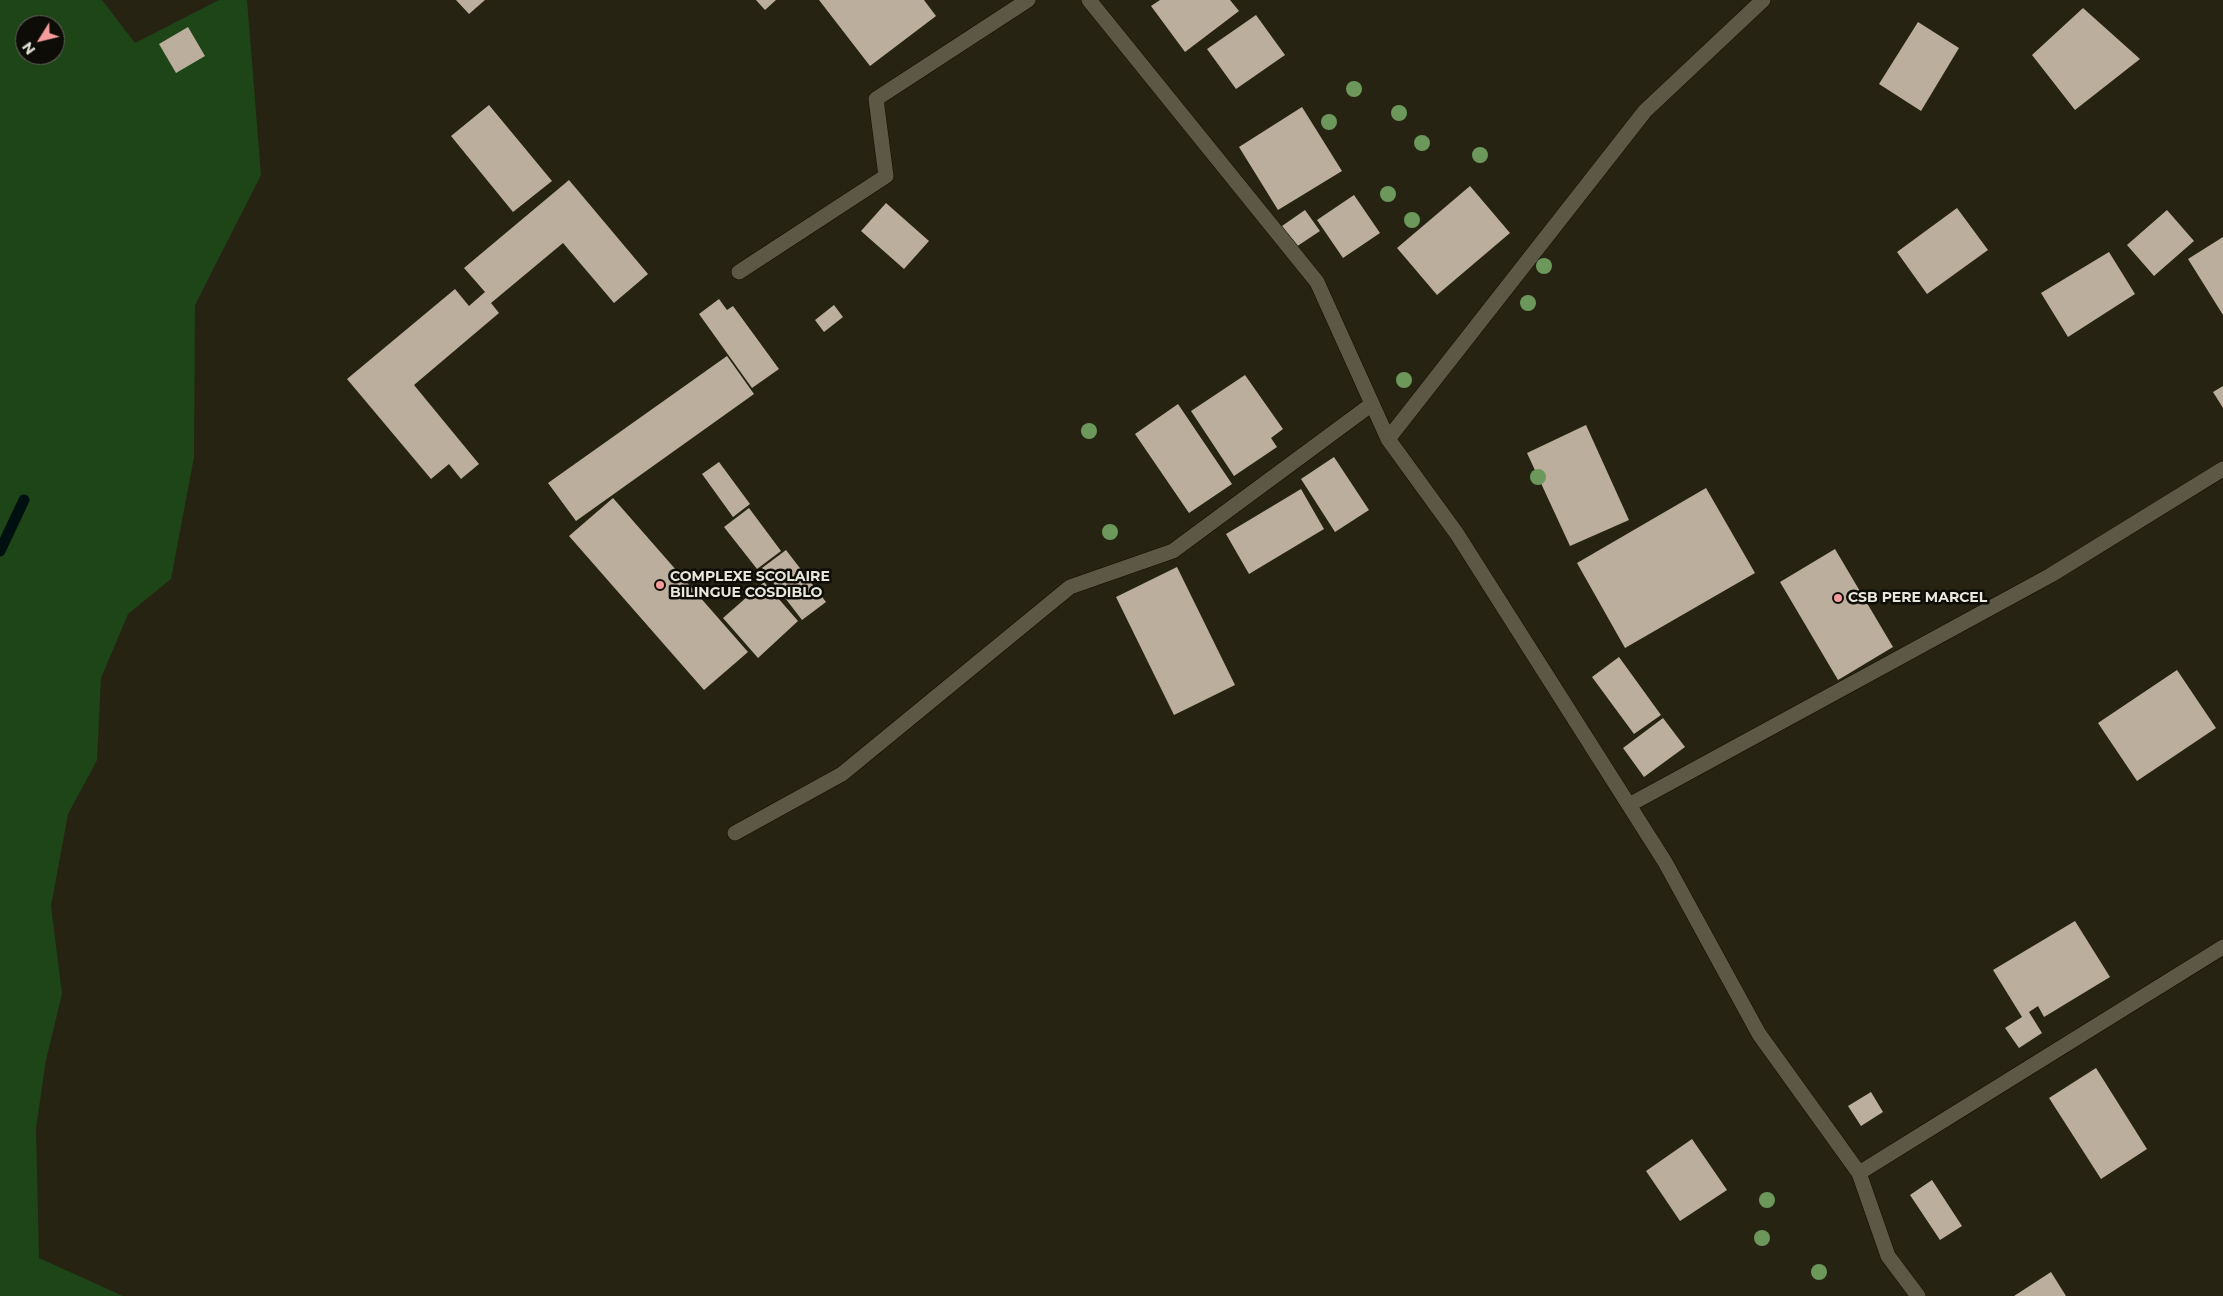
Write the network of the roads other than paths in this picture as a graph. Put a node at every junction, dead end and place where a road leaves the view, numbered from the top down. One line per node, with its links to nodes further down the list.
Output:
1 (1028, 0): 4 (street)
2 (1089, 0): 5 (street)
3 (1763, 0): 6 (street)
4 (740, 272)
5 (1372, 404): 6 (street); 9 (street)
6 (1388, 438): 8 (street)
7 (2223, 469): 8 (street)
8 (1629, 805): 11 (street)
9 (735, 834)
10 (2223, 947): 11 (street)
11 (1859, 1173): 12 (street)
12 (1918, 1296)

